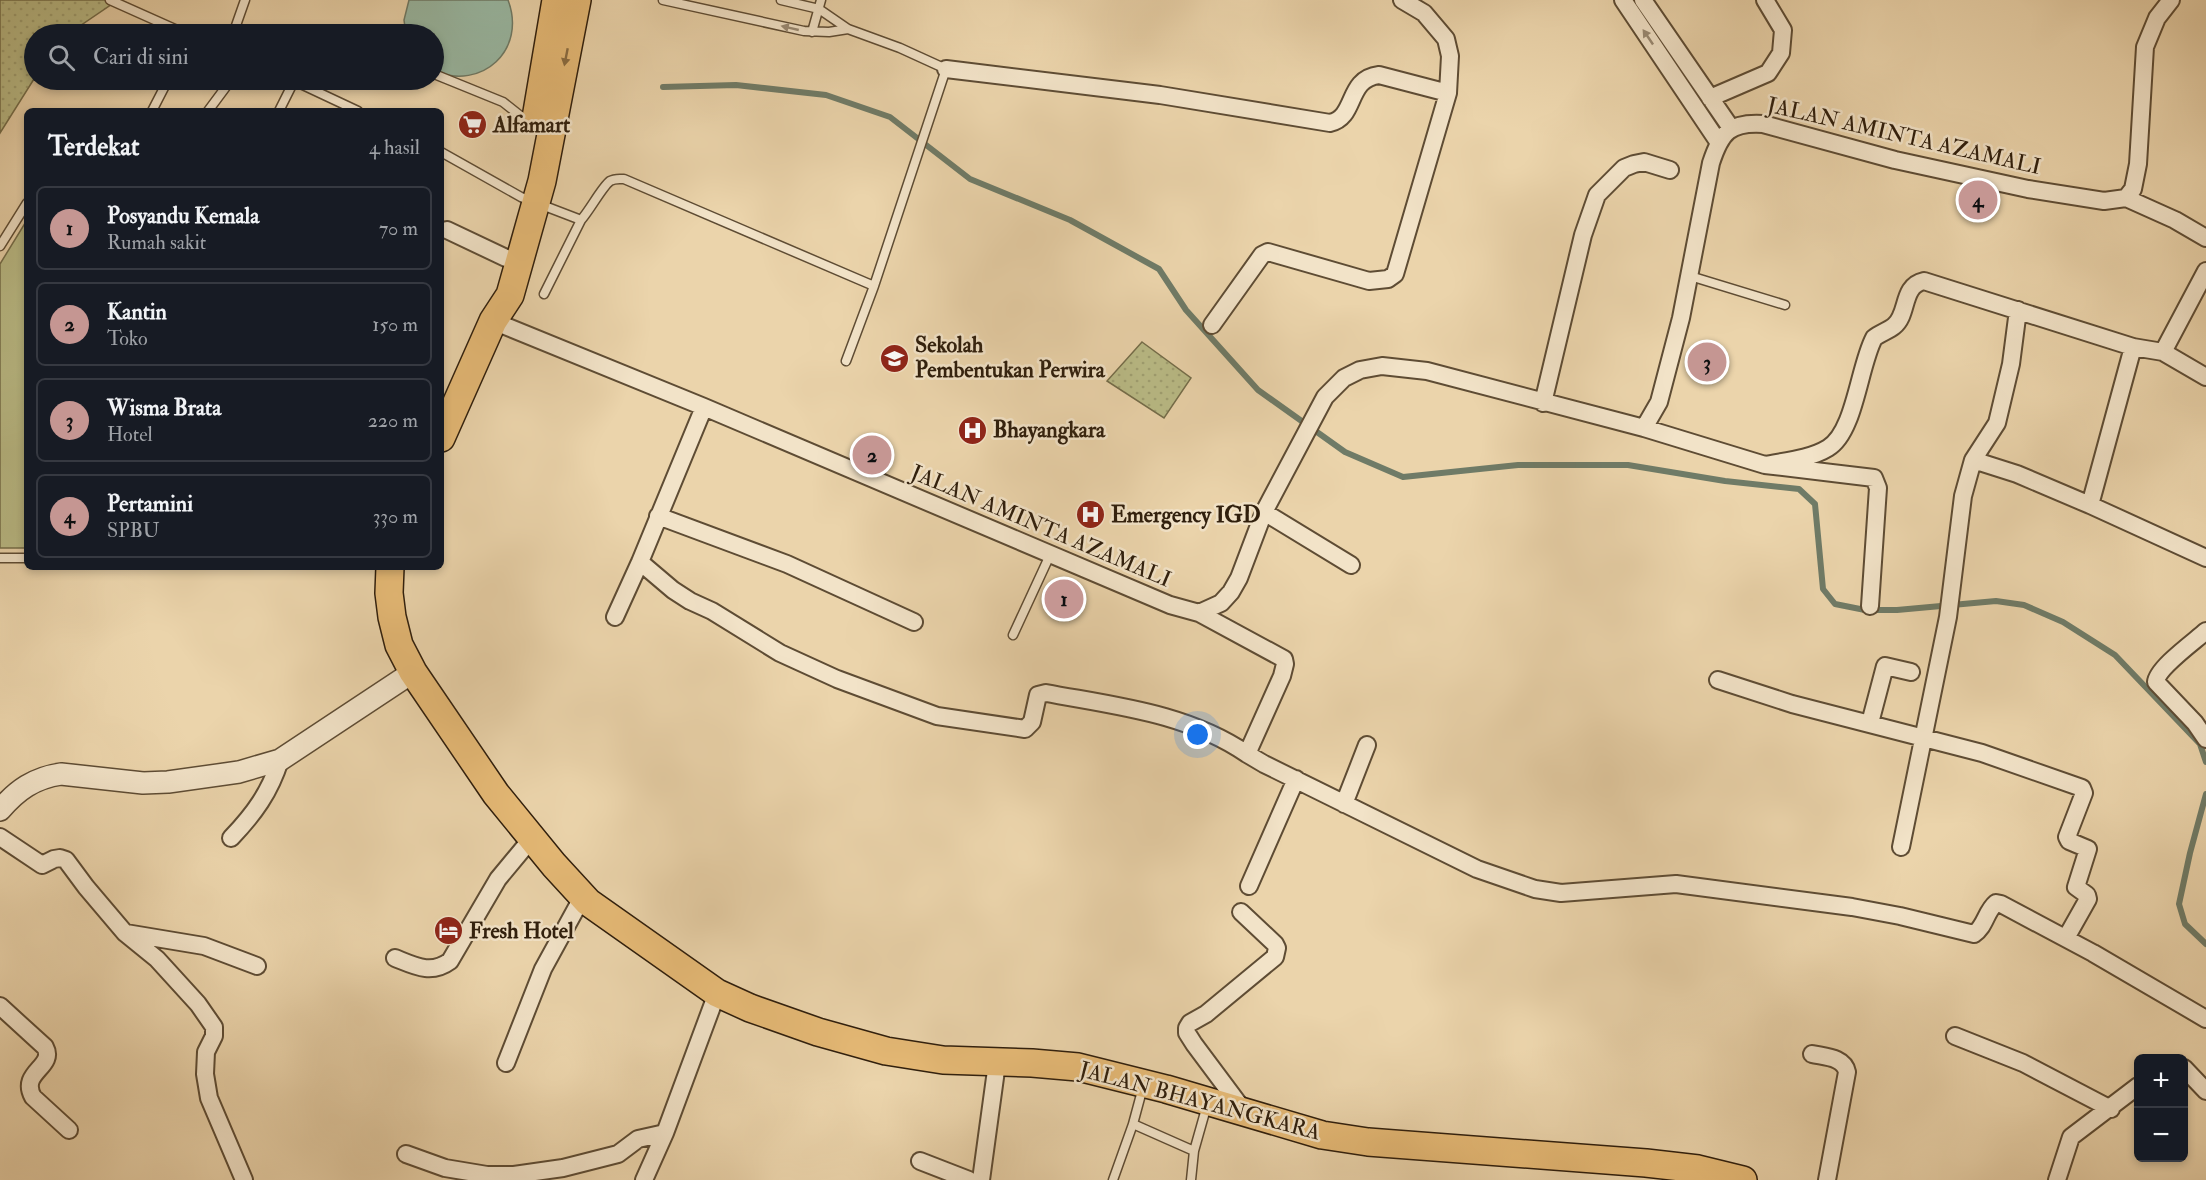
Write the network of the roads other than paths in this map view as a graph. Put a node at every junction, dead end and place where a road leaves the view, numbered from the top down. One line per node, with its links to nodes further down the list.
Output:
1 (110, 0): 13 (lane)
2 (245, 0): 14 (lane)
3 (556, 0): 32 (highway)
4 (577, 0): 32 (highway, one-way to 32)
5 (663, 0): 16 (lane, one-way to 5)
6 (781, 0): 12 (lane)
7 (1402, 0): 25 (street)
8 (1623, 0): 18 (street, one-way to 8)
9 (1643, 0): 17 (street)
10 (1765, 0): 26 (street)
11 (2167, 1): 36 (street)
12 (820, 5): 15 (lane); 16 (lane)
13 (164, 24)
14 (237, 24)
15 (848, 29): 16 (lane); 19 (lane)
16 (812, 32)
17 (1681, 55): 18 (street); 26 (street)
18 (1667, 65): 33 (street)
19 (946, 69): 25 (street); 46 (lane)
20 (444, 79): 32 (lane)
21 (163, 90): 27 (lane)
22 (224, 90): 28 (lane)
23 (288, 90): 29 (lane)
24 (314, 90): 30 (lane)
25 (1448, 93): 51 (street)
26 (1710, 98): 31 (street)
27 (154, 108)
28 (210, 108)
29 (280, 108)
30 (352, 108)
31 (1731, 128): 33 (street); 36 (street, JALAN AMINTA AZAMALI)
32 (543, 130): 37 (highway)
33 (1719, 142): 45 (street)
34 (444, 154): 37 (lane)
35 (1670, 170): 56 (street)
36 (2126, 198): 41 (street)
37 (528, 199): 39 (lane); 43 (highway); 50 (highway)
38 (24, 208): 42 (lane)
39 (581, 220): 46 (lane); 47 (lane)
40 (447, 231): 43 (street)
41 (2206, 238)
42 (0, 246)
43 (506, 258): 50 (highway)
44 (2206, 271): 53 (street)
45 (1690, 276): 48 (lane); 58 (street)
46 (874, 286): 54 (lane)
47 (544, 294)
48 (1785, 305)
49 (2018, 310): 52 (street); 60 (street); 61 (street)
50 (494, 321): 57 (street, JALAN AMINTA AZAMALI); 59 (highway)
51 (1212, 325)
52 (2133, 347): 53 (street); 62 (street)
53 (2163, 352): 55 (street)
54 (846, 361)
55 (2206, 377)
56 (1543, 403): 58 (street); 63 (street)
57 (704, 407): 64 (street); 65 (street, JALAN AMINTA AZAMALI)
58 (1644, 428): 61 (street)
59 (444, 431)
60 (1974, 460): 62 (street); 82 (street)
61 (1765, 465): 72 (street)
62 (2090, 505): 68 (street)
63 (1264, 512): 70 (street); 73 (street)
64 (658, 516): 69 (street); 75 (street)
65 (1050, 555): 73 (street, JALAN AMINTA AZAMALI); 77 (lane)
66 (0, 558): 67 (lane)
67 (24, 558)
68 (2206, 558)
69 (640, 562): 74 (street); 85 (street)
70 (1351, 565)
71 (390, 570): 78 (highway, JALAN BHAYANGKARA)
72 (1870, 606)
73 (1199, 613): 85 (street, JALAN AMINTA AZAMALI)
74 (615, 617)
75 (914, 622)
76 (2206, 631): 83 (street)
77 (1013, 635)
78 (413, 672): 86 (street); 92 (highway, JALAN BHAYANGKARA)
79 (1911, 672): 81 (street)
80 (1718, 680): 81 (street)
81 (1870, 723): 82 (street)
82 (1924, 738): 93 (street); 98 (street)
83 (2206, 738)
84 (1367, 745): 88 (street)
85 (1246, 754): 87 (street)
86 (280, 760): 89 (street); 91 (street)
87 (1296, 779): 88 (street); 94 (street)
88 (1344, 804): 98 (street)
89 (0, 810)
90 (0, 837): 97 (street)
91 (231, 838)
92 (532, 838): 95 (highway, JALAN BHAYANGKARA); 99 (street)
93 (1901, 847)
94 (1249, 885)
95 (583, 896): 101 (highway, JALAN BHAYANGKARA); 107 (street)
96 (1241, 912): 114 (street)
97 (125, 933): 100 (street); 122 (street)
98 (2066, 938): 103 (street)
99 (395, 958)
100 (257, 966)
101 (717, 993): 106 (highway, JALAN BHAYANGKARA); 117 (street)
102 (0, 1006): 116 (street)
103 (2206, 1019)
104 (1955, 1036): 113 (street)
105 (1812, 1054): 129 (street)
106 (997, 1063): 109 (highway, JALAN BHAYANGKARA); 125 (street)
107 (506, 1064)
108 (2188, 1072): 111 (street)
109 (1143, 1083): 112 (highway, JALAN BHAYANGKARA); 115 (lane)
110 (2134, 1090): 113 (street)
111 (2206, 1091)
112 (1208, 1101): 114 (highway, JALAN BHAYANGKARA); 118 (lane)
113 (2111, 1109): 130 (street)
114 (1246, 1114): 121 (highway, JALAN BHAYANGKARA)
115 (1133, 1124): 118 (lane); 126 (lane)
116 (69, 1130)
117 (665, 1133): 119 (street); 123 (street)
118 (1194, 1151): 127 (lane)
119 (406, 1154)
120 (920, 1161): 124 (street)
121 (1645, 1172): 128 (highway, JALAN BHAYANGKARA)
122 (244, 1180)
123 (644, 1180)
124 (969, 1180)
125 (981, 1180)
126 (1113, 1180)
127 (1191, 1180)
128 (1743, 1180)
129 (1827, 1180)
130 (2057, 1180)

